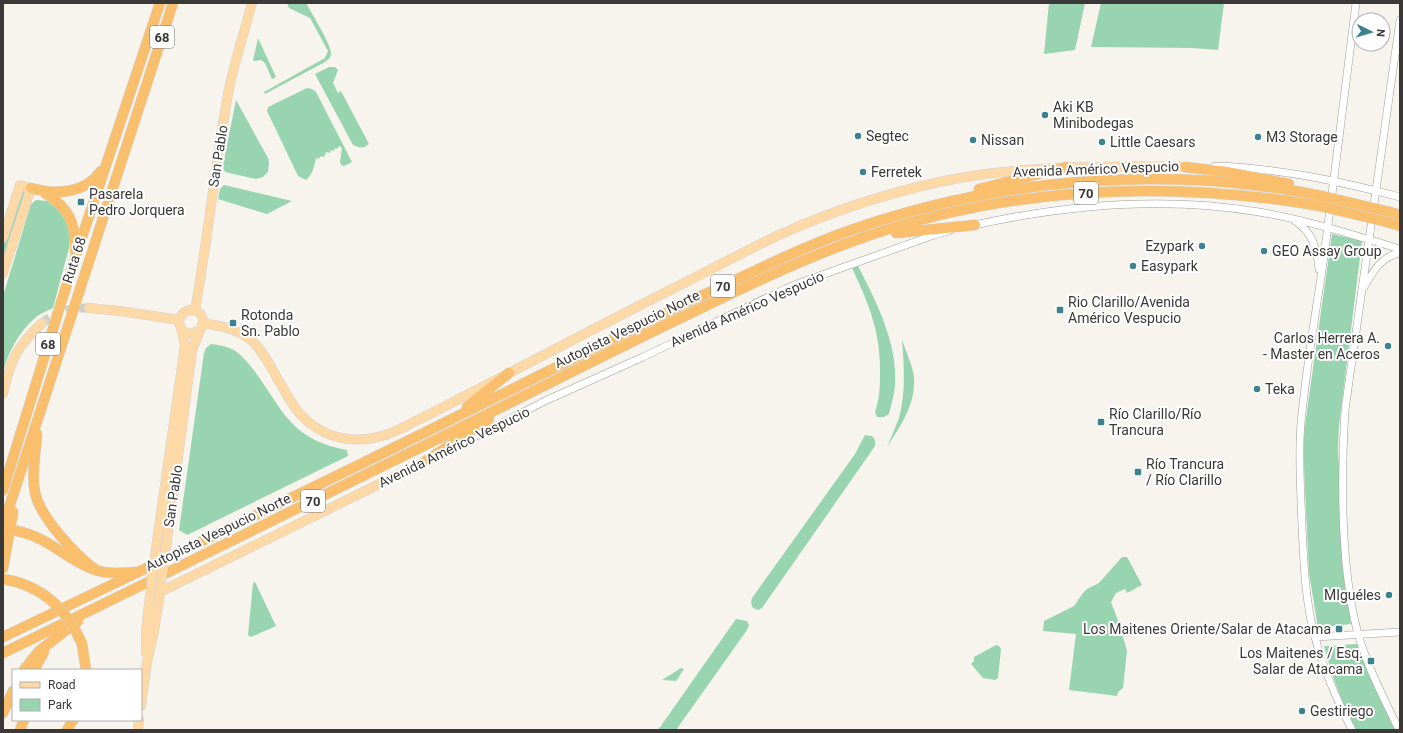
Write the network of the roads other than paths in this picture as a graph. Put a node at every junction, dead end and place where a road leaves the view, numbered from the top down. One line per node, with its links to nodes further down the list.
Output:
1 (160, 3): 6 (highway, Ruta 68 / 68)
2 (173, 3): 41 (highway, Ruta 68 / 68)
3 (252, 3): 33 (main road, San Pablo)
4 (1356, 3): 9 (street)
5 (1400, 20): 11 (street)
6 (107, 163): 12 (highway); 28 (highway, Ruta 68 / 68)
7 (1066, 167): 8 (main road, Avenida Américo Vespucio); 15 (highway); 38 (main road, Avenida Américo Vespucio)
8 (1185, 167): 9 (street, Avenida Américo Vespucio); 13 (highway)
9 (1333, 180): 11 (street, Avenida Américo Vespucio); 22 (street)
10 (31, 188): 12 (highway); 16 (main road); 18 (main road)
11 (1376, 190): 14 (street, Avenida Américo Vespucio); 24 (street)
12 (43, 192): 28 (highway)
13 (1319, 195): 15 (highway, Autopista Vespucio Norte / 70); 17 (highway, Autopista Vespucio Norte / 70, bridge)
14 (1400, 196)
15 (940, 204): 42 (highway, Autopista Vespucio Norte / 70)
16 (11, 211): 18 (main road); 23 (main road)
17 (1395, 213)
18 (22, 215): 29 (main road)
19 (1290, 218): 20 (street, Avenida Américo Vespucio); 22 (street, Avenida Américo Vespucio); 30 (street)
20 (975, 225): 25 (highway); 44 (street, Avenida Américo Vespucio)
21 (1400, 226): 25 (highway, Autopista Vespucio Norte / 70, bridge)
22 (1328, 227): 24 (street, Avenida Américo Vespucio); 30 (street)
23 (3, 238)
24 (1369, 239): 26 (street, Avenida Américo Vespucio); 31 (street)
25 (857, 240): 40 (highway, Autopista Vespucio Norte / 70)
26 (1400, 249)
27 (1400, 253): 31 (street)
28 (74, 261): 43 (highway, Ruta 68 / 68)
29 (3, 273)
30 (1320, 281): 60 (street)
31 (1363, 289): 58 (street)
32 (89, 308): 34 (main road)
33 (195, 310): 34 (main road); 36 (main road)
34 (179, 320): 37 (main road)
35 (42, 323): 39 (main road)
36 (202, 327): 37 (main road); 38 (main road, Avenida Américo Vespucio); 55 (main road, San Pablo, bridge)
37 (182, 331): 54 (main road, San Pablo, bridge)
38 (509, 373): 42 (highway)
39 (3, 394)
40 (511, 402): 44 (highway); 56 (highway, Autopista Vespucio Norte / 70)
41 (38, 418): 46 (highway, Ruta 68 / 68); 52 (highway)
42 (451, 420): 51 (highway, Autopista Vespucio Norte / 70)
43 (23, 426): 45 (highway); 47 (highway, Ruta 68 / 68)
44 (426, 461): 55 (main road, Avenida Américo Vespucio)
45 (3, 467)
46 (18, 481): 48 (highway, Ruta 68 / 68); 50 (highway)
47 (3, 490)
48 (3, 526)
49 (17, 531): 52 (highway)
50 (3, 568)
51 (147, 569): 52 (highway); 59 (highway, Autopista Vespucio Norte / 70)
52 (96, 570)
53 (3, 579): 66 (highway, bridge)
54 (151, 586): 55 (main road); 63 (main road, San Pablo)
55 (161, 587): 63 (main road, San Pablo)
56 (90, 610): 61 (highway); 62 (highway, Autopista Vespucio Norte / 70)
57 (1400, 632): 58 (street)
58 (1358, 634): 60 (street); 73 (street)
59 (3, 637)
60 (1315, 637): 72 (street)
61 (53, 642): 64 (highway); 65 (highway)
62 (3, 653)
63 (147, 662): 68 (main road, San Pablo)
64 (25, 669)
65 (35, 669)
66 (86, 669)
67 (12, 693): 69 (highway)
68 (142, 699)
69 (3, 713)
70 (72, 721): 71 (highway)
71 (67, 730)
72 (1352, 730)
73 (1399, 730)

